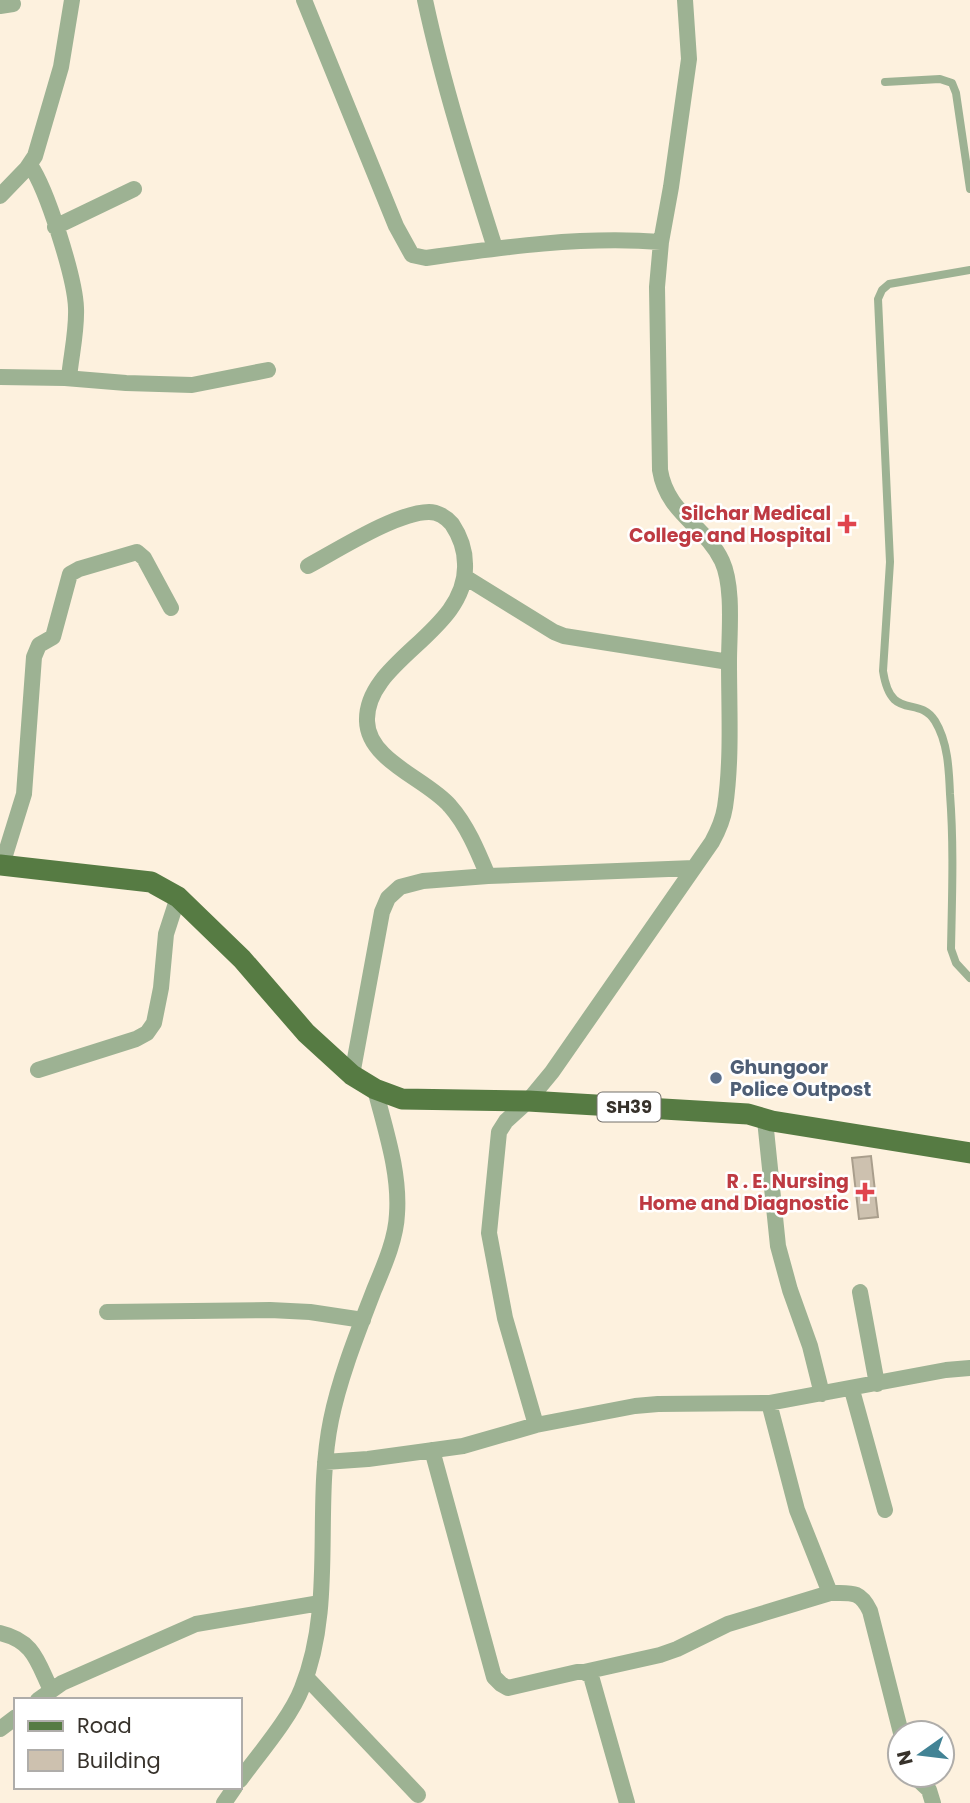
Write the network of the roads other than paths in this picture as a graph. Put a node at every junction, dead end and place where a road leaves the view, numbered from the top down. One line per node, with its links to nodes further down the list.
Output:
1 (72, 0): 6 (street)
2 (304, 0): 12 (street)
3 (425, 0): 12 (street)
4 (685, 0): 11 (street)
5 (886, 82): 8 (lane)
6 (30, 164): 9 (street); 10 (street)
7 (134, 189): 10 (street)
8 (970, 189)
9 (0, 196)
10 (55, 227): 16 (street)
11 (661, 242): 12 (street); 20 (street)
12 (495, 248)
13 (970, 270): 25 (lane)
14 (268, 370): 16 (street)
15 (0, 377): 16 (street)
16 (69, 378)
17 (309, 566): 18 (street)
18 (465, 577): 20 (street); 23 (street)
19 (171, 608): 21 (street)
20 (729, 662): 22 (street)
21 (1, 865): 24 (main road, SH39)
22 (694, 869): 23 (street); 29 (street)
23 (488, 876): 27 (street)
24 (178, 897): 26 (street); 27 (main road, SH39)
25 (970, 978)
26 (38, 1070)
27 (352, 1075): 28 (main road, SH39)
28 (375, 1089): 29 (main road, SH39); 34 (street)
29 (528, 1101): 30 (main road, SH39); 40 (street)
30 (765, 1120): 31 (main road, SH39); 38 (street)
31 (970, 1153)
32 (860, 1292): 36 (street)
33 (107, 1312): 34 (street)
34 (363, 1320): 42 (street)
35 (970, 1368): 36 (street)
36 (877, 1384): 37 (street)
37 (852, 1390): 38 (street); 43 (street)
38 (822, 1394): 39 (street)
39 (769, 1403): 40 (street); 44 (street)
40 (536, 1425): 41 (street)
41 (432, 1450): 42 (street); 47 (street)
42 (325, 1462): 45 (street)
43 (885, 1510)
44 (830, 1593): 47 (street); 50 (street)
45 (320, 1603): 48 (street); 49 (street)
46 (0, 1633): 49 (street)
47 (584, 1672): 53 (street)
48 (306, 1677): 51 (street); 52 (street)
49 (44, 1695)
50 (897, 1719)
51 (242, 1777)
52 (418, 1795)
53 (627, 1803)

